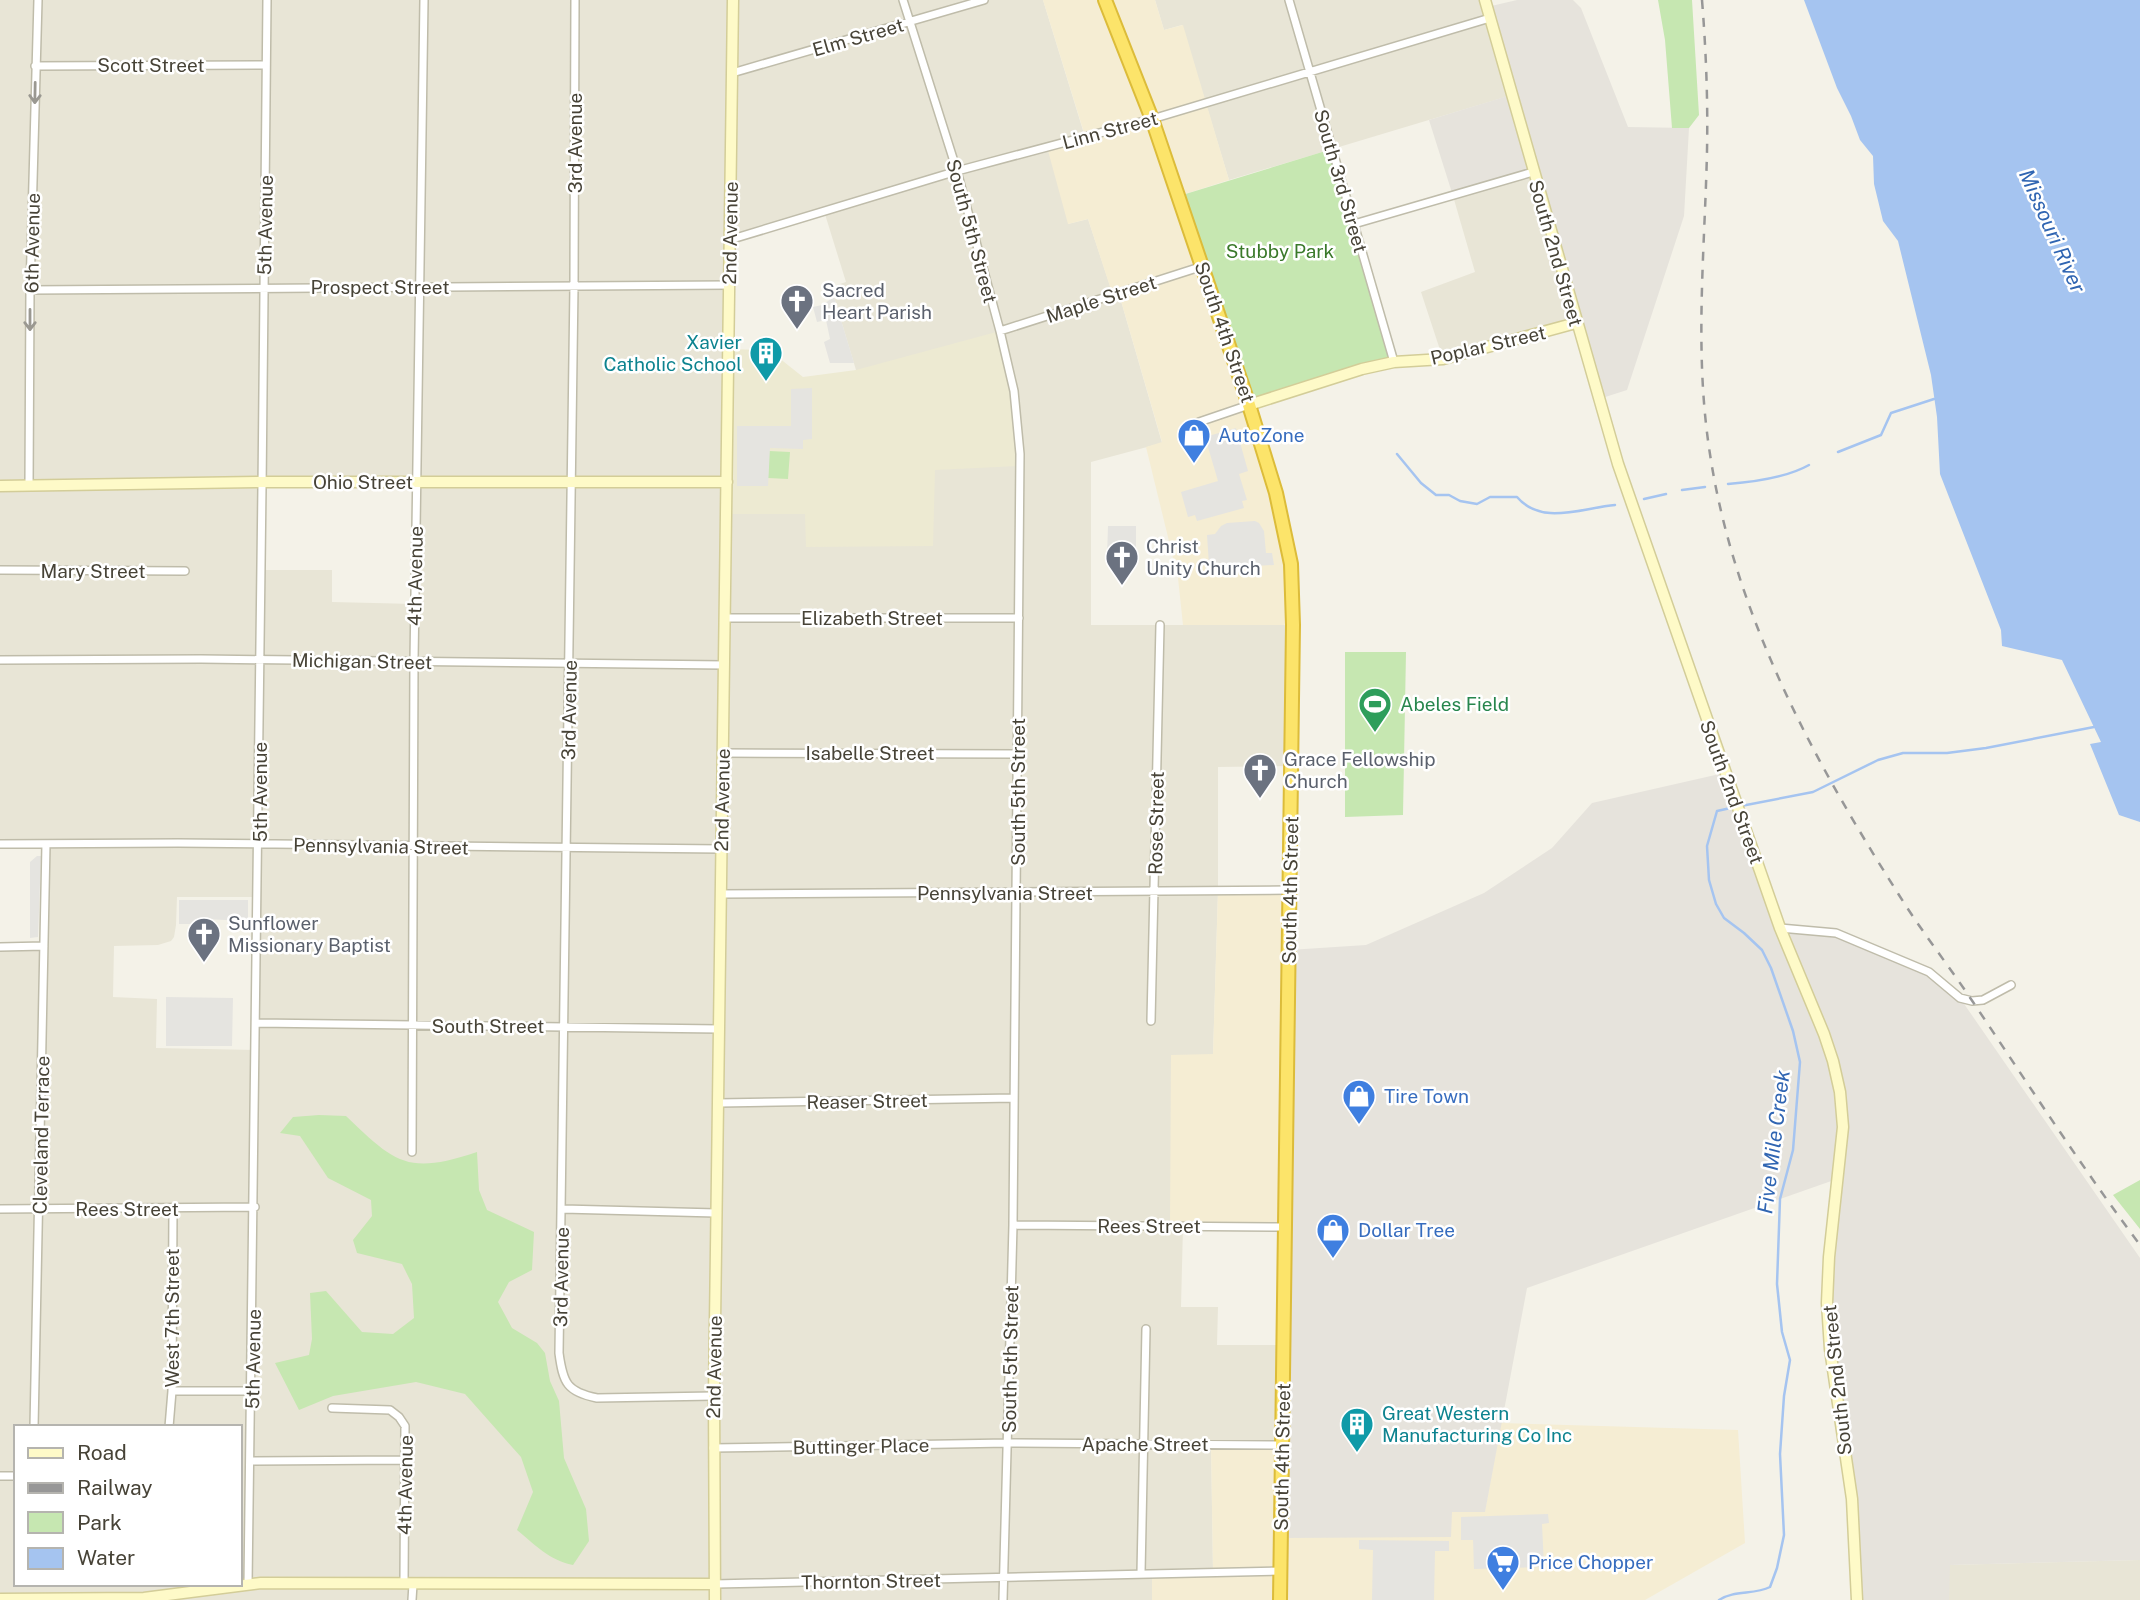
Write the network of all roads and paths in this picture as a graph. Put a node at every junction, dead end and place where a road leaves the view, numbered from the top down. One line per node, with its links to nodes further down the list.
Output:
1 (38, 0): 14 (street, 6th Avenue)
2 (267, 0): 13 (street, 5th Avenue)
3 (424, 0): 25 (street, 4th Avenue)
4 (575, 0): 24 (street, 3rd Avenue)
5 (733, 0): 16 (street, 2nd Avenue)
6 (903, 0): 12 (street, South 5th Street)
7 (984, 0): 12 (street, Elm Street)
8 (1105, 0): 17 (highway, South 4th Street)
9 (1289, 0): 15 (street, South 3rd Street)
10 (1485, 0): 11 (street, South 2nd Street)
11 (1490, 18): 15 (street, Linn Street); 19 (street, South 2nd Street)
12 (909, 23): 16 (street, Elm Street); 18 (street, South 5th Street)
13 (266, 65): 14 (street, Scott Street); 26 (street, 5th Avenue)
14 (35, 66): 27 (street, 6th Avenue, one-way to 27)
15 (1310, 72): 17 (street, Linn Street); 20 (street, South 3rd Street)
16 (732, 73): 21 (street, 2nd Avenue)
17 (1152, 119): 18 (street, Linn Street); 22 (highway, South 4th Street)
18 (957, 171): 21 (street, Linn Street); 29 (street, South 5th Street)
19 (1533, 172): 20 (street); 28 (street, South 2nd Street)
20 (1354, 224): 30 (street, South 3rd Street)
21 (729, 240): 23 (street, 2nd Avenue)
22 (1203, 266): 29 (street, Maple Street); 31 (highway, South 4th Street)
23 (729, 285): 24 (street, Prospect Street); 36 (street, 2nd Avenue)
24 (574, 286): 25 (street, Prospect Street); 34 (street, 3rd Avenue)
25 (422, 287): 26 (street, Prospect Street); 33 (street, 4th Avenue)
26 (264, 288): 27 (street, Prospect Street); 35 (street, 5th Avenue)
27 (30, 290): 38 (street, 6th Avenue, one-way to 38)
28 (1576, 323): 30 (street, Poplar Street); 61 (street, South 2nd Street)
29 (1000, 331): 42 (street, South 5th Street)
30 (1394, 362): 31 (street, Poplar Street)
31 (1249, 405): 32 (street, Poplar Street); 57 (highway, South 4th Street)
32 (1199, 422)
33 (416, 481): 34 (street, Ohio Street); 35 (street, Ohio Street); 46 (street, 4th Avenue)
34 (571, 481): 36 (street, Ohio Street); 47 (street, 3rd Avenue)
35 (262, 482): 38 (street, Ohio Street); 44 (street, 5th Avenue)
36 (727, 482): 41 (street, 2nd Avenue)
37 (0, 486): 38 (street, Ohio Street)
38 (29, 486)
39 (0, 570): 40 (street, Mary Street)
40 (185, 571)
41 (725, 618): 42 (street, Elizabeth Street); 48 (street, 2nd Avenue)
42 (1019, 618): 50 (street, South 5th Street)
43 (1160, 625): 58 (street, Rose Street)
44 (261, 659): 45 (street, Michigan Street); 46 (street, Michigan Street); 53 (street, 5th Avenue)
45 (0, 660)
46 (414, 661): 47 (street, Michigan Street); 54 (street, 4th Avenue)
47 (569, 663): 48 (street, Michigan Street); 55 (street, 3rd Avenue)
48 (724, 665): 49 (street, 2nd Avenue)
49 (723, 753): 50 (street, Isabelle Street); 56 (street, 2nd Avenue)
50 (1018, 754): 59 (street, South 5th Street)
51 (0, 844): 52 (street, Pennsylvania Street)
52 (46, 844): 53 (street, Pennsylvania Street); 62 (street, Cleveland Terrace)
53 (260, 844): 54 (street, Pennsylvania Street); 66 (street, 5th Avenue)
54 (413, 846): 55 (street, Pennsylvania Street); 67 (street, 4th Avenue)
55 (567, 848): 56 (street, Pennsylvania Street); 68 (street, 3rd Avenue)
56 (721, 849): 60 (street, 2nd Avenue)
57 (1290, 890): 58 (street, Pennsylvania Street); 80 (highway, South 4th Street)
58 (1155, 891): 59 (street, Pennsylvania Street); 65 (street, Rose Street)
59 (1018, 893): 60 (street, Pennsylvania Street); 70 (street, South 5th Street)
60 (721, 894): 69 (street, 2nd Avenue)
61 (1780, 928): 64 (street); 108 (street, South 2nd Street)
62 (44, 946): 63 (street); 75 (street, Cleveland Terrace)
63 (0, 947)
64 (2011, 985)
65 (1151, 1021)
66 (257, 1023): 67 (street, South Street); 73 (street, 5th Avenue)
67 (413, 1025): 68 (street, South Street); 72 (street, 4th Avenue)
68 (566, 1026): 69 (street, South Street); 77 (street, 3rd Avenue)
69 (719, 1029): 71 (street, 2nd Avenue)
70 (1014, 1098): 71 (street, Reaser Street); 79 (street, South 5th Street)
71 (719, 1103): 78 (street, 2nd Avenue)
72 (412, 1152)
73 (255, 1207): 76 (street, Rees Street); 83 (street, 5th Avenue)
74 (0, 1209): 75 (street, Rees Street)
75 (40, 1209): 76 (street, Rees Street); 86 (street, Cleveland Terrace)
76 (173, 1209): 82 (street, West 7th Street)
77 (563, 1209): 78 (street); 84 (street, 3rd Avenue)
78 (716, 1213): 84 (street, 2nd Avenue)
79 (1013, 1225): 80 (street, Rees Street); 88 (street, South 5th Street)
80 (1285, 1227): 90 (highway, South 4th Street)
81 (1146, 1329): 89 (street)
82 (172, 1391): 83 (street); 87 (street, West 7th Street)
83 (253, 1391): 93 (street, 5th Avenue)
84 (714, 1396): 91 (street, 2nd Avenue)
85 (332, 1408): 92 (street, 4th Avenue)
86 (34, 1425)
87 (169, 1425)
88 (1008, 1443): 89 (street, Apache Street); 91 (street, Buttinger Place); 96 (street, South 5th Street)
89 (1143, 1443): 90 (street, Apache Street); 95 (street)
90 (1282, 1445): 94 (highway, South 4th Street)
91 (713, 1448): 99 (street, 2nd Avenue)
92 (405, 1460): 93 (street); 98 (street, 4th Avenue)
93 (250, 1461): 97 (street, 5th Avenue)
94 (1281, 1571): 95 (street, Thornton Street); 107 (highway, South 4th Street)
95 (1141, 1573): 96 (street, Thornton Street)
96 (1003, 1578): 99 (street, Thornton Street); 106 (street, South 5th Street)
97 (248, 1584): 98 (street, Thornton Street); 100 (street, Thornton Street)
98 (408, 1584): 99 (street, Thornton Street); 104 (street, 4th Avenue)
99 (715, 1584): 105 (street, 2nd Avenue)
100 (242, 1585)
101 (237, 1586): 103 (street, Thornton Street)
102 (0, 1599): 103 (street, Thornton Street)
103 (165, 1599)
104 (412, 1600)
105 (716, 1600)
106 (1003, 1600)
107 (1280, 1600)
108 (1857, 1600)

